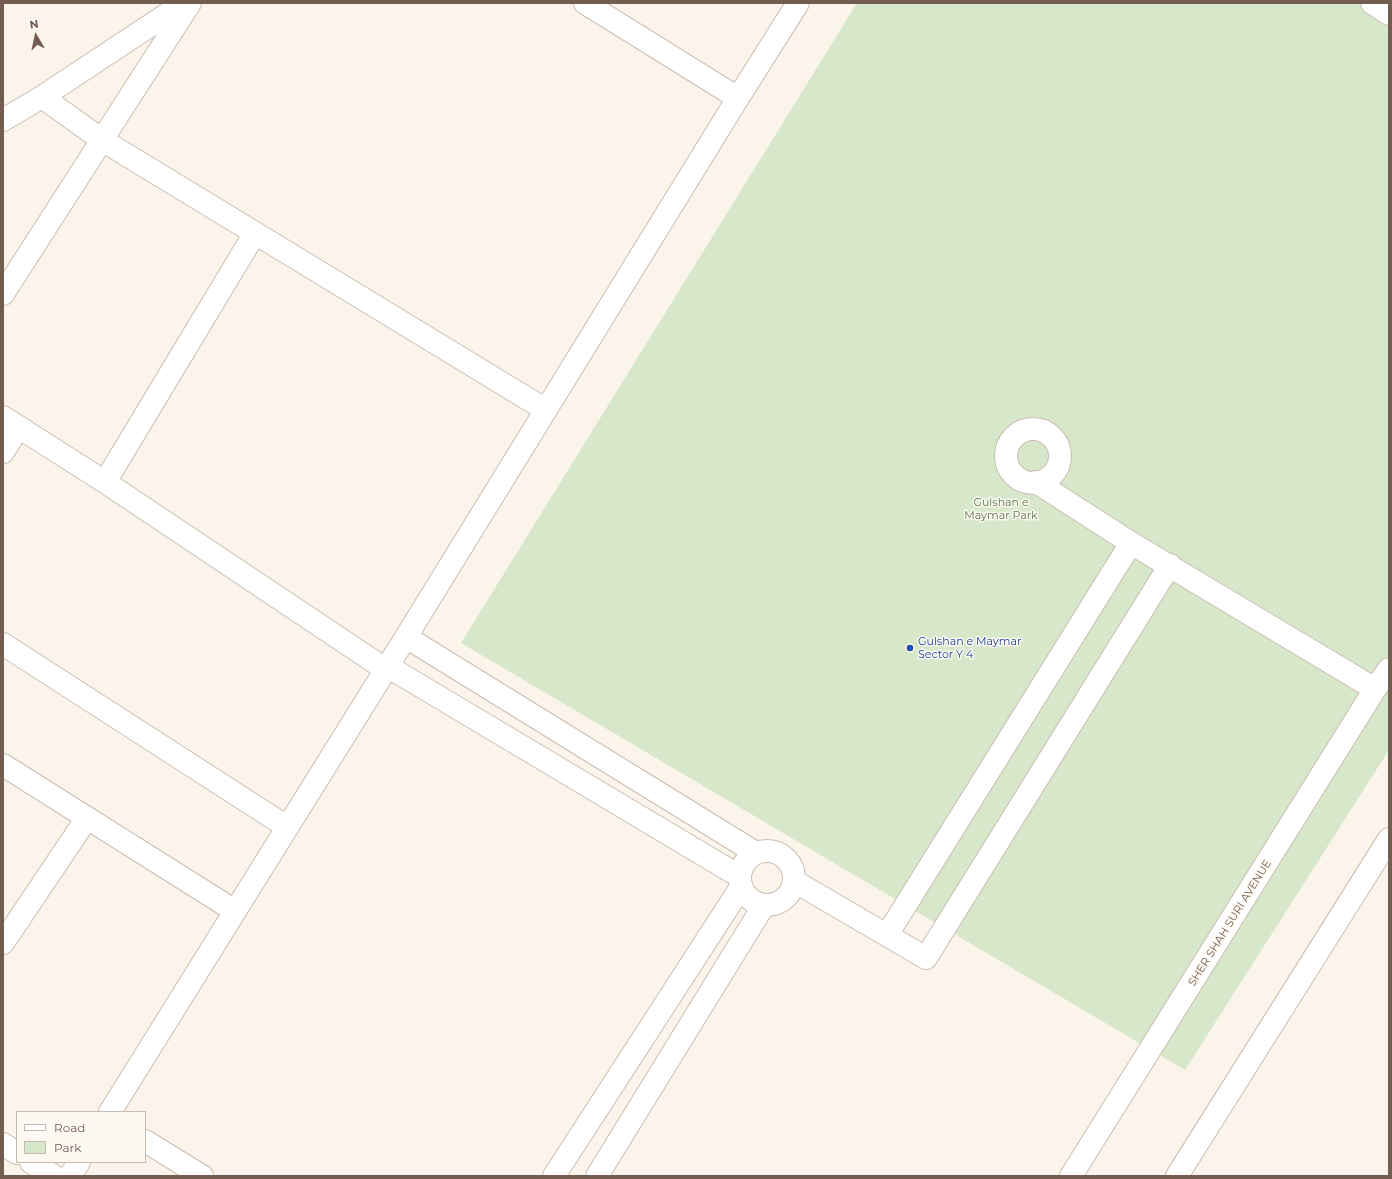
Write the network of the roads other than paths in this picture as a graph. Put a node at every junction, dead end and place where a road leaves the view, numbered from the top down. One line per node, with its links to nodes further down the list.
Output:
1 (184, 3): 7 (street)
2 (190, 3): 10 (street)
3 (585, 3): 8 (street)
4 (798, 3): 8 (street)
5 (1372, 3): 6 (street)
6 (1389, 14)
7 (42, 97): 9 (street); 10 (street)
8 (738, 98): 13 (street)
9 (3, 120)
10 (102, 140): 11 (street); 12 (street)
11 (255, 233): 13 (street); 16 (street)
12 (3, 294)
13 (546, 410): 20 (street)
14 (11, 422): 15 (street); 16 (street)
15 (3, 452)
16 (105, 482): 22 (street)
17 (1036, 482): 18 (street)
18 (1131, 542): 19 (street); 34 (street)
19 (1170, 565): 24 (street); 34 (street)
20 (406, 637): 22 (street); 29 (street)
21 (3, 644): 27 (street)
22 (386, 668): 27 (street); 30 (street)
23 (1389, 669): 24 (street, SHER SHAH SURI AVENUE)
24 (1375, 689): 47 (street, SHER SHAH SURI AVENUE)
25 (3, 765): 26 (street)
26 (87, 818): 33 (street); 35 (street)
27 (287, 827): 33 (street)
28 (1389, 839): 48 (street)
29 (756, 853): 30 (street); 31 (street)
30 (740, 881): 32 (street); 45 (street)
31 (794, 881): 32 (street); 34 (street)
32 (764, 905): 46 (street)
33 (235, 912): 36 (street)
34 (887, 935)
35 (3, 943)
36 (111, 1111)
37 (146, 1141): 44 (street)
38 (3, 1144): 39 (street)
39 (16, 1152)
40 (33, 1163): 42 (street)
41 (78, 1163): 43 (street)
42 (54, 1176)
43 (70, 1176)
44 (202, 1176)
45 (554, 1176)
46 (597, 1176)
47 (1071, 1176)
48 (1177, 1176)

